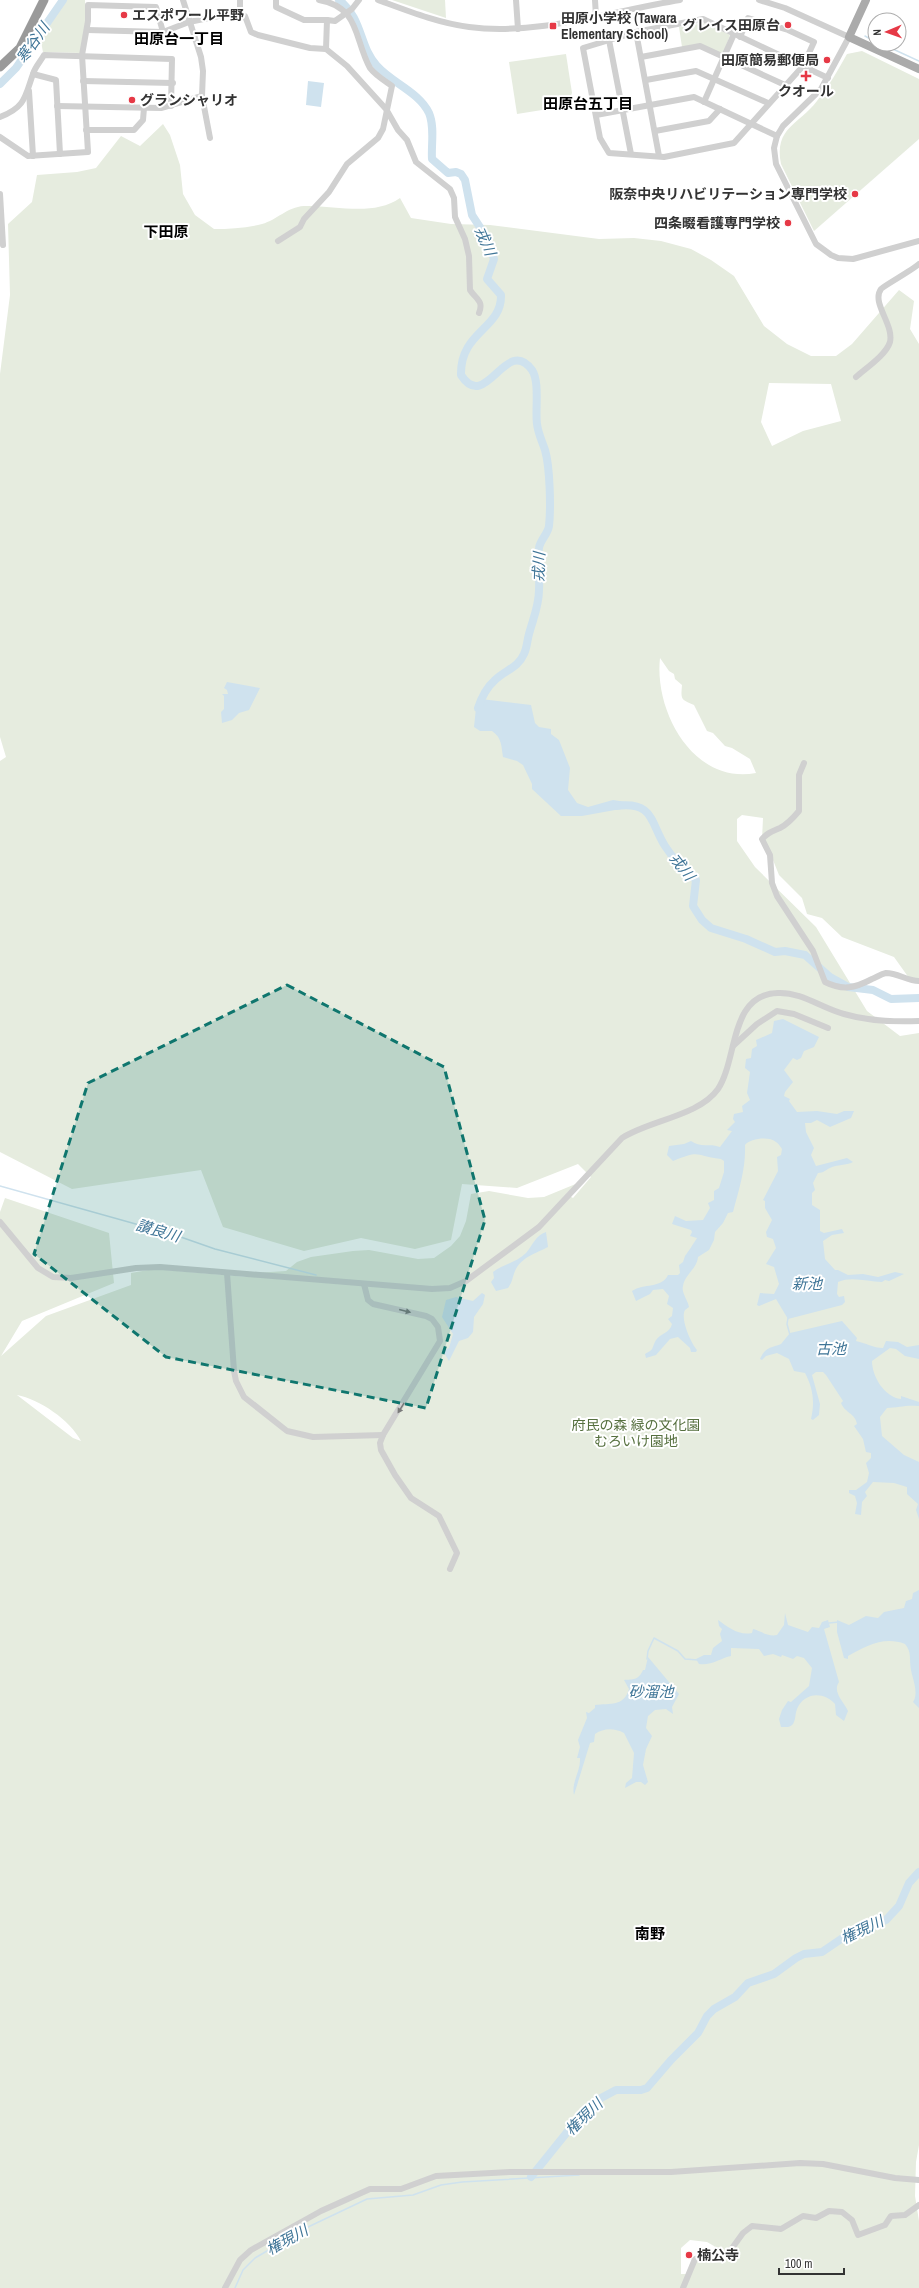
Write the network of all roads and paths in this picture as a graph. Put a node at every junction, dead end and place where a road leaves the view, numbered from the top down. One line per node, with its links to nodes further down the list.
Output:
1 (44, 0): 30 (highway)
2 (183, 0): 17 (street)
3 (240, 0): 13 (street)
4 (276, 0): 16 (street)
5 (319, 0): 14 (street)
6 (359, 0): 14 (street)
7 (378, 0): 18 (street)
8 (518, 0): 18 (street)
9 (595, 0): 15 (street)
10 (675, 0): 15 (street)
11 (759, 0): 23 (street)
12 (866, 0): 23 (main road)
13 (240, 13): 17 (street); 25 (street)
14 (347, 13): 16 (street); 48 (street)
15 (596, 16): 18 (street)
16 (327, 20): 25 (street)
17 (190, 22): 20 (street); 40 (street)
18 (518, 29)
19 (87, 30): 20 (street); 20 (street); 26 (street)
20 (163, 32)
21 (636, 32): 22 (street); 24 (street); 27 (street)
22 (737, 35): 28 (street); 29 (street); 29 (street)
23 (849, 37): 31 (main road); 33 (street)
24 (609, 40): 50 (street); 51 (street)
25 (326, 49): 48 (street)
26 (82, 55): 32 (street); 36 (street); 37 (street)
27 (641, 56): 28 (street); 34 (street)
28 (724, 57): 35 (street); 38 (street)
29 (803, 66): 33 (street); 38 (street)
30 (0, 67)
31 (919, 69)
32 (33, 74): 39 (street); 44 (street)
33 (828, 78): 56 (street)
34 (646, 80): 35 (street); 43 (street)
35 (713, 80): 41 (street); 42 (street)
36 (83, 81): 37 (street); 45 (street)
37 (173, 83): 46 (street)
38 (785, 85): 42 (street)
39 (29, 92): 52 (street); 61 (street)
40 (202, 96): 46 (street); 58 (street)
41 (704, 102): 43 (street); 49 (street)
42 (768, 104): 53 (street)
43 (650, 105): 50 (street); 55 (street)
44 (57, 106): 45 (street); 59 (street)
45 (84, 106): 47 (street); 54 (street)
46 (171, 106): 47 (street)
47 (144, 108): 54 (street)
48 (386, 109): 64 (street); 68 (street)
49 (720, 109): 53 (street); 55 (street)
50 (623, 110): 51 (street); 60 (street)
51 (596, 115): 60 (street)
52 (0, 117)
53 (751, 124): 56 (street); 62 (street)
54 (86, 130): 59 (street)
55 (655, 131): 62 (street)
56 (777, 136): 65 (street)
57 (0, 137): 61 (street)
58 (210, 138)
59 (60, 154): 61 (street)
60 (631, 154): 62 (street)
61 (33, 156)
62 (659, 156)
63 (0, 194): 66 (street)
64 (278, 241)
65 (919, 241)
66 (3, 245)
67 (919, 264): 69 (street)
68 (479, 313)
69 (856, 377)
70 (804, 763): 71 (street)
71 (919, 981)
72 (919, 1021): 74 (street)
73 (828, 1028): 74 (street)
74 (732, 1046): 77 (street)
75 (0, 1222): 76 (street)
76 (228, 1273): 77 (street); 78 (street)
77 (364, 1284): 78 (street, one-way to 78)
78 (383, 1435): 79 (street)
79 (450, 1568)
80 (919, 2180): 82 (street)
81 (919, 2205): 83 (street)
82 (225, 2288)
83 (683, 2288)

